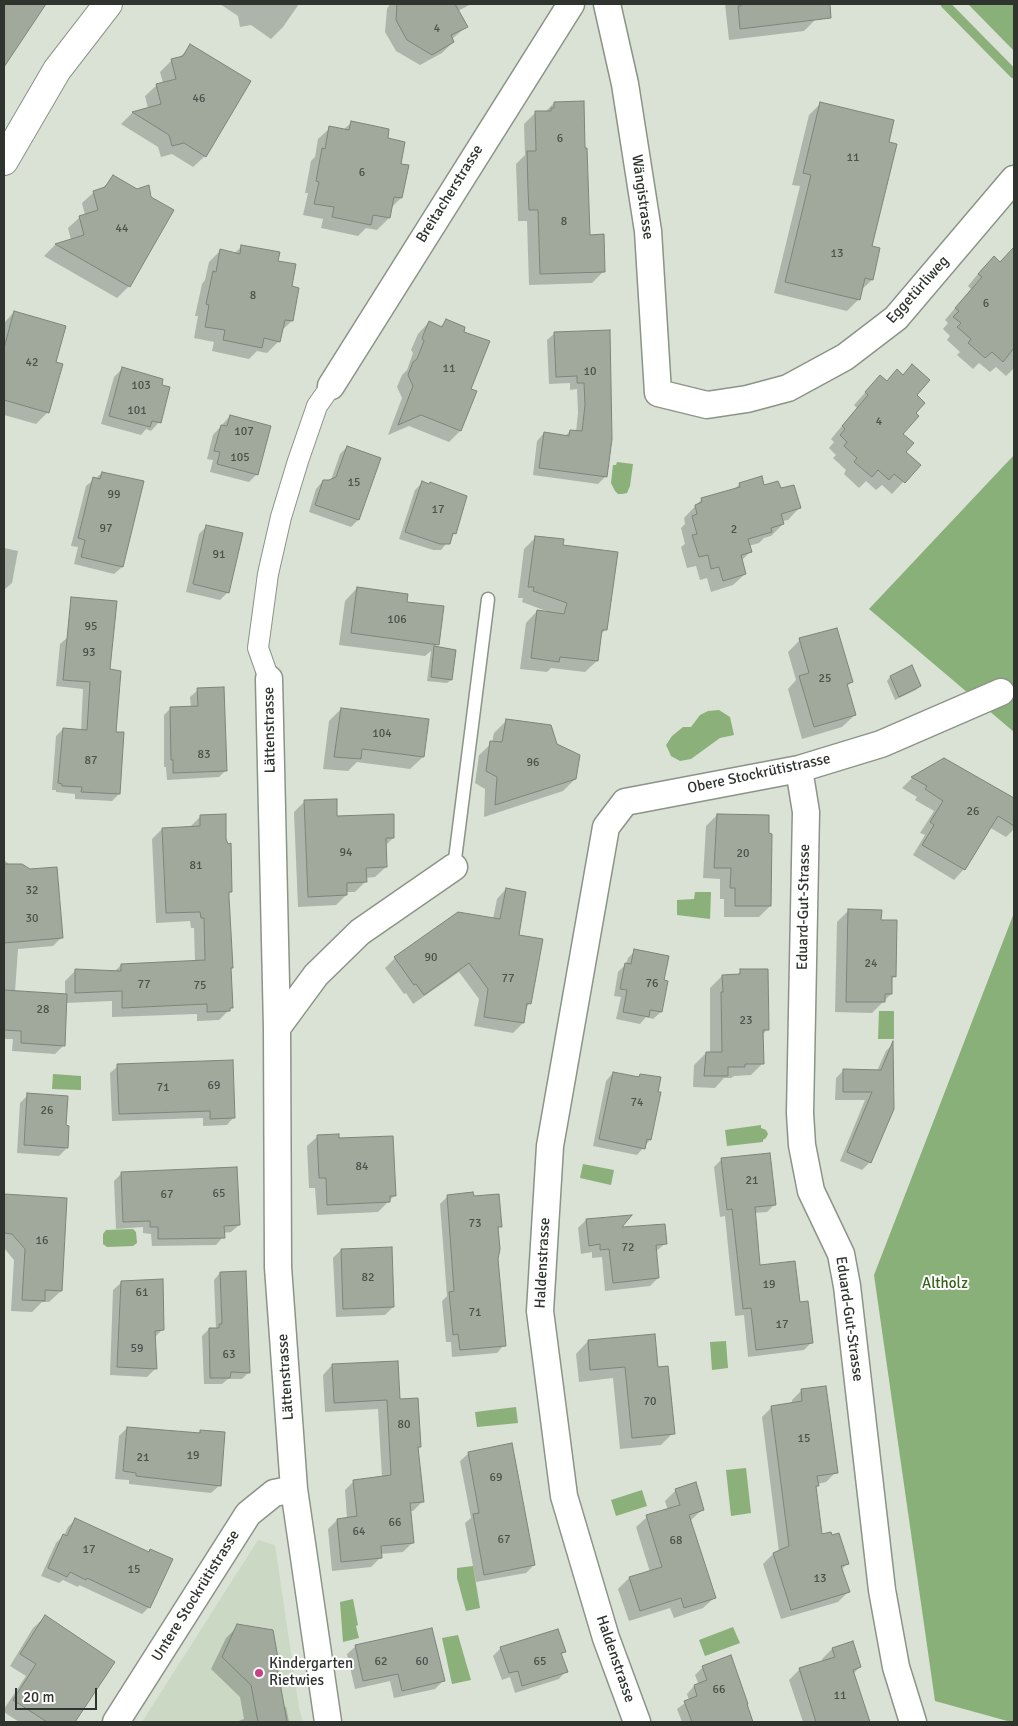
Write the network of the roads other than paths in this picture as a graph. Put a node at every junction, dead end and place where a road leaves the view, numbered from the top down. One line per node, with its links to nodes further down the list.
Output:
1 (108, 4): 4 (street)
2 (571, 4): 6 (street, Breitacherstrasse)
3 (607, 4): 7 (street, Wängistrasse)
4 (4, 161)
5 (1014, 179): 7 (street, Eggetürliweg)
6 (331, 386): 9 (street, Lättenstrasse)
7 (658, 393)
8 (488, 599): 13 (lane)
9 (269, 678): 14 (street, Lättenstrasse)
10 (1000, 692): 11 (street, Obere Stockrütistrasse)
11 (799, 769): 12 (street, Obere Stockrütistrasse); 19 (street, Eduard-Gut-Strasse)
12 (625, 802): 18 (street, Haldenstrasse)
13 (454, 867): 14 (street)
14 (278, 1028): 15 (street, Lättenstrasse)
15 (294, 1489): 16 (street, Untere Stockrütistrasse); 17 (street, Lättenstrasse)
16 (116, 1722)
17 (328, 1722)
18 (638, 1722)
19 (913, 1722)

